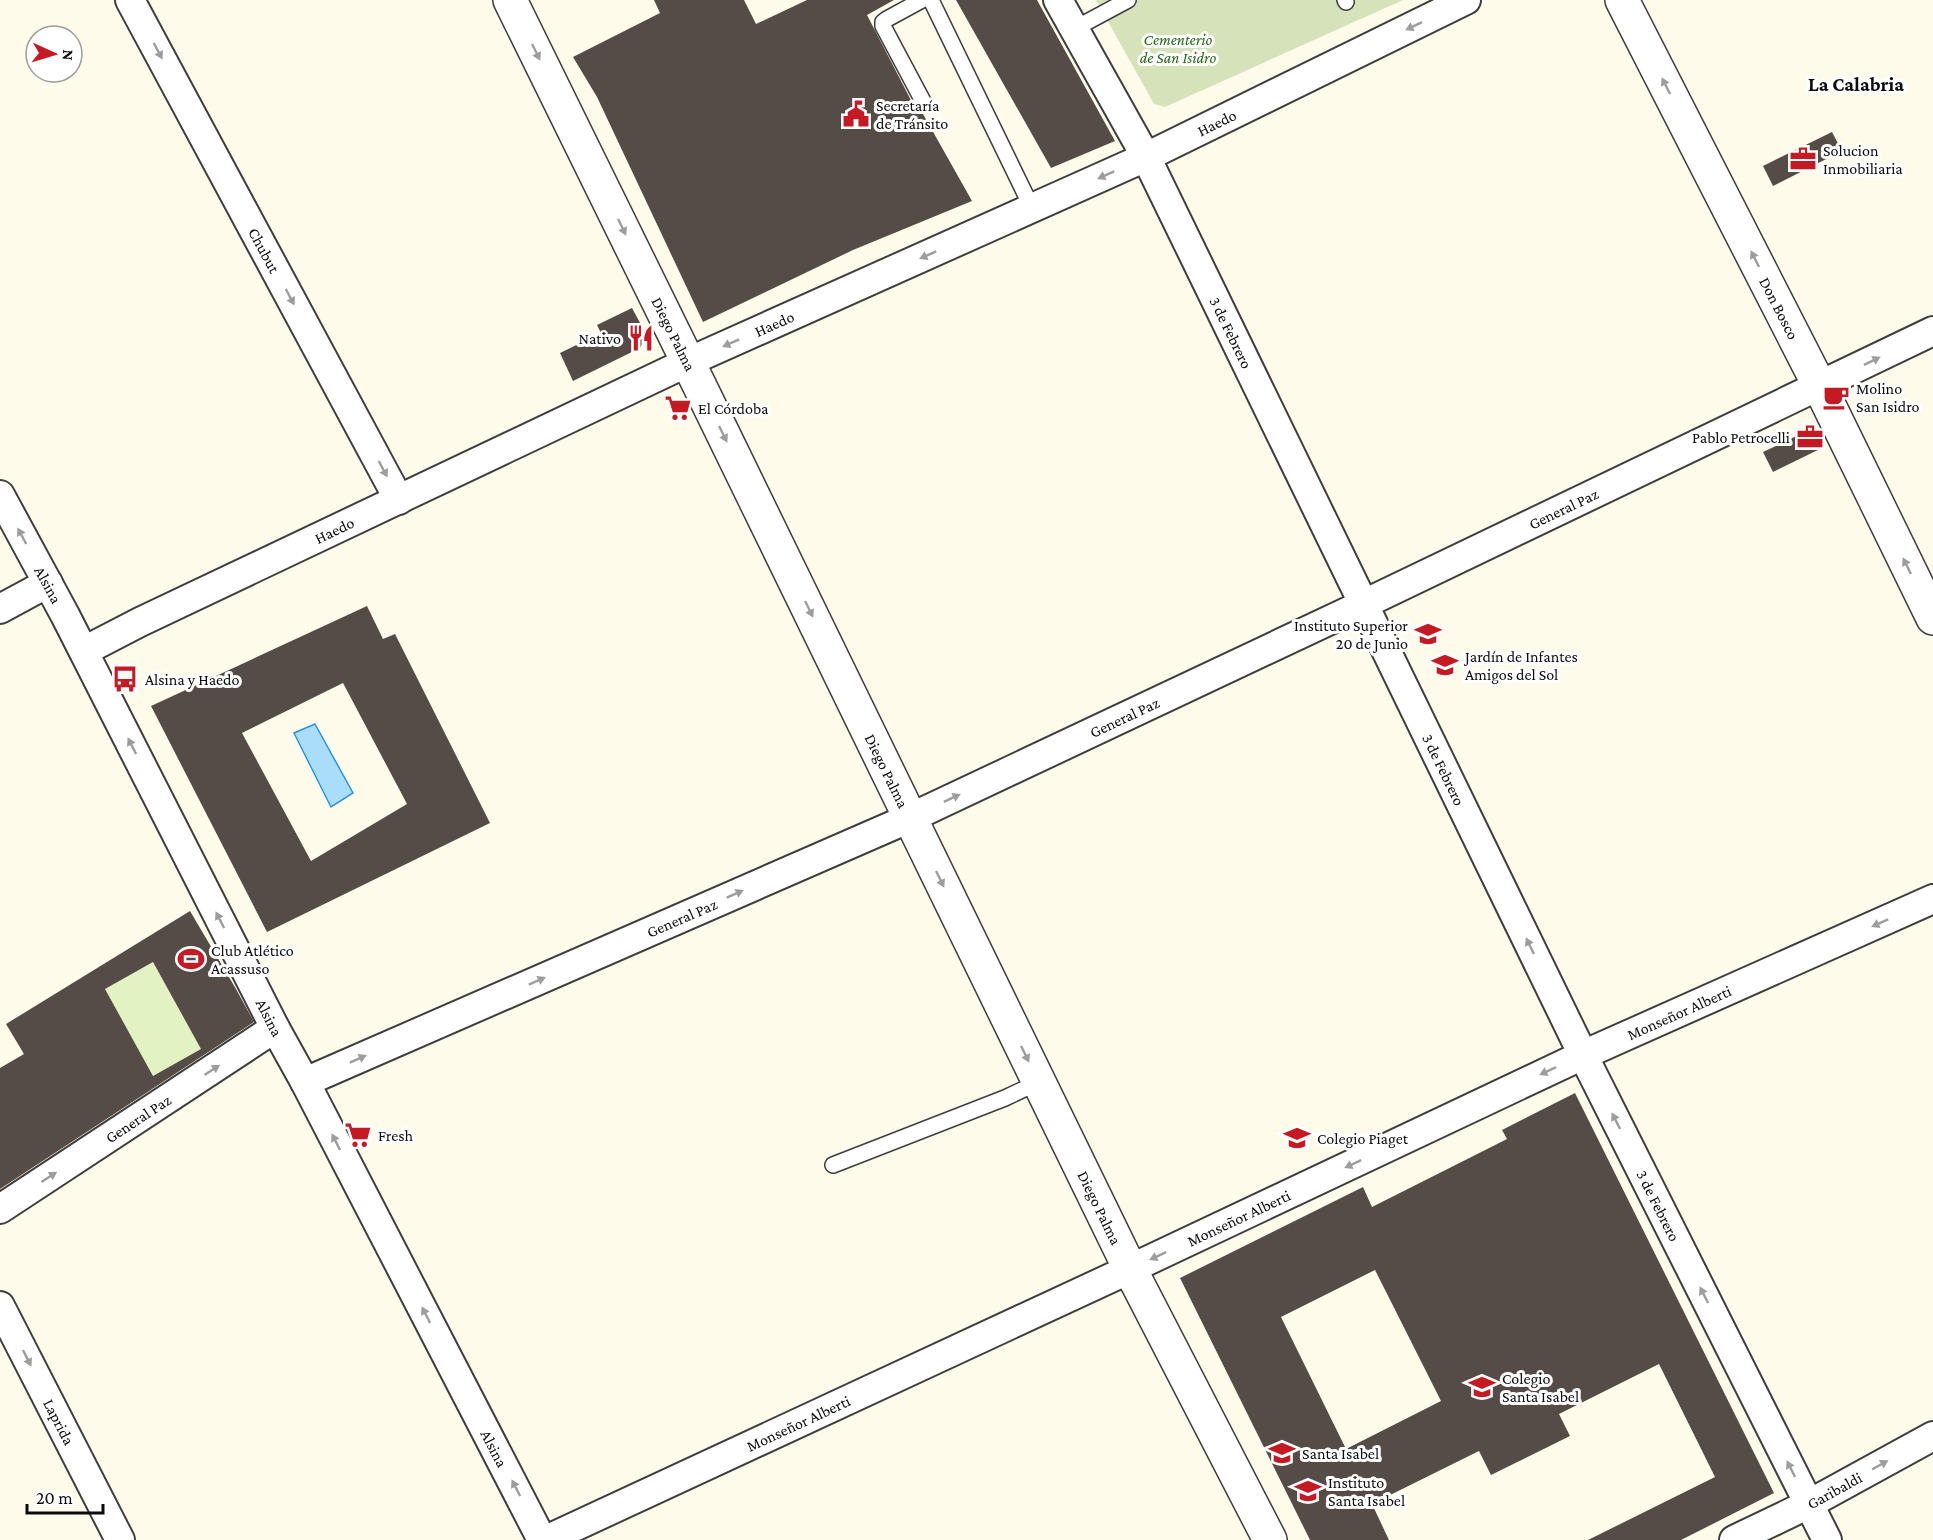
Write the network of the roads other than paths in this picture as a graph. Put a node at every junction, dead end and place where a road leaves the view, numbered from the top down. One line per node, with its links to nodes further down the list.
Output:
1 (130, 0): 17 (street, Chubut, one-way to 17)
2 (510, 0): 14 (street, Diego Palma, one-way to 14)
3 (922, 0): 10 (lane)
4 (931, 0): 12 (lane)
5 (1058, 0): 9 (street, 3 de Febrero)
6 (1128, 0): 9 (lane)
7 (1466, 0): 11 (street, Haedo, one-way to 11)
8 (1622, 0): 15 (street, Don Bosco, one-way to 8)
9 (1074, 29): 11 (street, 3 de Febrero)
10 (925, 105)
11 (1146, 157): 12 (street, Haedo, one-way to 12); 19 (street, 3 de Febrero)
12 (1032, 208): 14 (street, Haedo, one-way to 14)
13 (1933, 331): 15 (street, General Paz, one-way to 13)
14 (688, 362): 17 (street, Haedo); 23 (street, Diego Palma, one-way to 23)
15 (1820, 387): 19 (street, General Paz); 21 (street, Don Bosco, one-way to 15)
16 (0, 495): 18 (street, Alsina, one-way to 16)
17 (399, 500): 22 (street, Haedo)
18 (48, 583): 20 (street); 22 (street, Alsina)
19 (1364, 604): 23 (street, General Paz, one-way to 19); 26 (street, 3 de Febrero, one-way to 19)
20 (0, 609)
21 (1933, 618)
22 (84, 651): 25 (street, Alsina, one-way to 22)
23 (910, 818): 27 (street, General Paz, one-way to 23); 28 (street, Diego Palma, one-way to 28)
24 (1933, 899): 26 (street, Monseñor Alberti, one-way to 26)
25 (275, 1028): 27 (street, Alsina); 30 (street, General Paz, one-way to 25)
26 (1583, 1055): 31 (street, Monseñor Alberti, one-way to 31); 34 (street, 3 de Febrero, one-way to 26)
27 (305, 1082): 36 (street, Alsina, one-way to 27)
28 (1039, 1082): 29 (lane); 31 (street, Diego Palma)
29 (833, 1165)
30 (0, 1209)
31 (1130, 1269): 36 (street, Monseñor Alberti); 37 (street, Diego Palma)
32 (0, 1306): 35 (street, Laprida, one-way to 35)
33 (1933, 1436): 34 (street, Garibaldi, one-way to 33)
34 (1809, 1504): 38 (street, Garibaldi); 39 (street, 3 de Febrero)
35 (120, 1540)
36 (544, 1540)
37 (1269, 1540)
38 (1734, 1540)
39 (1827, 1540)

